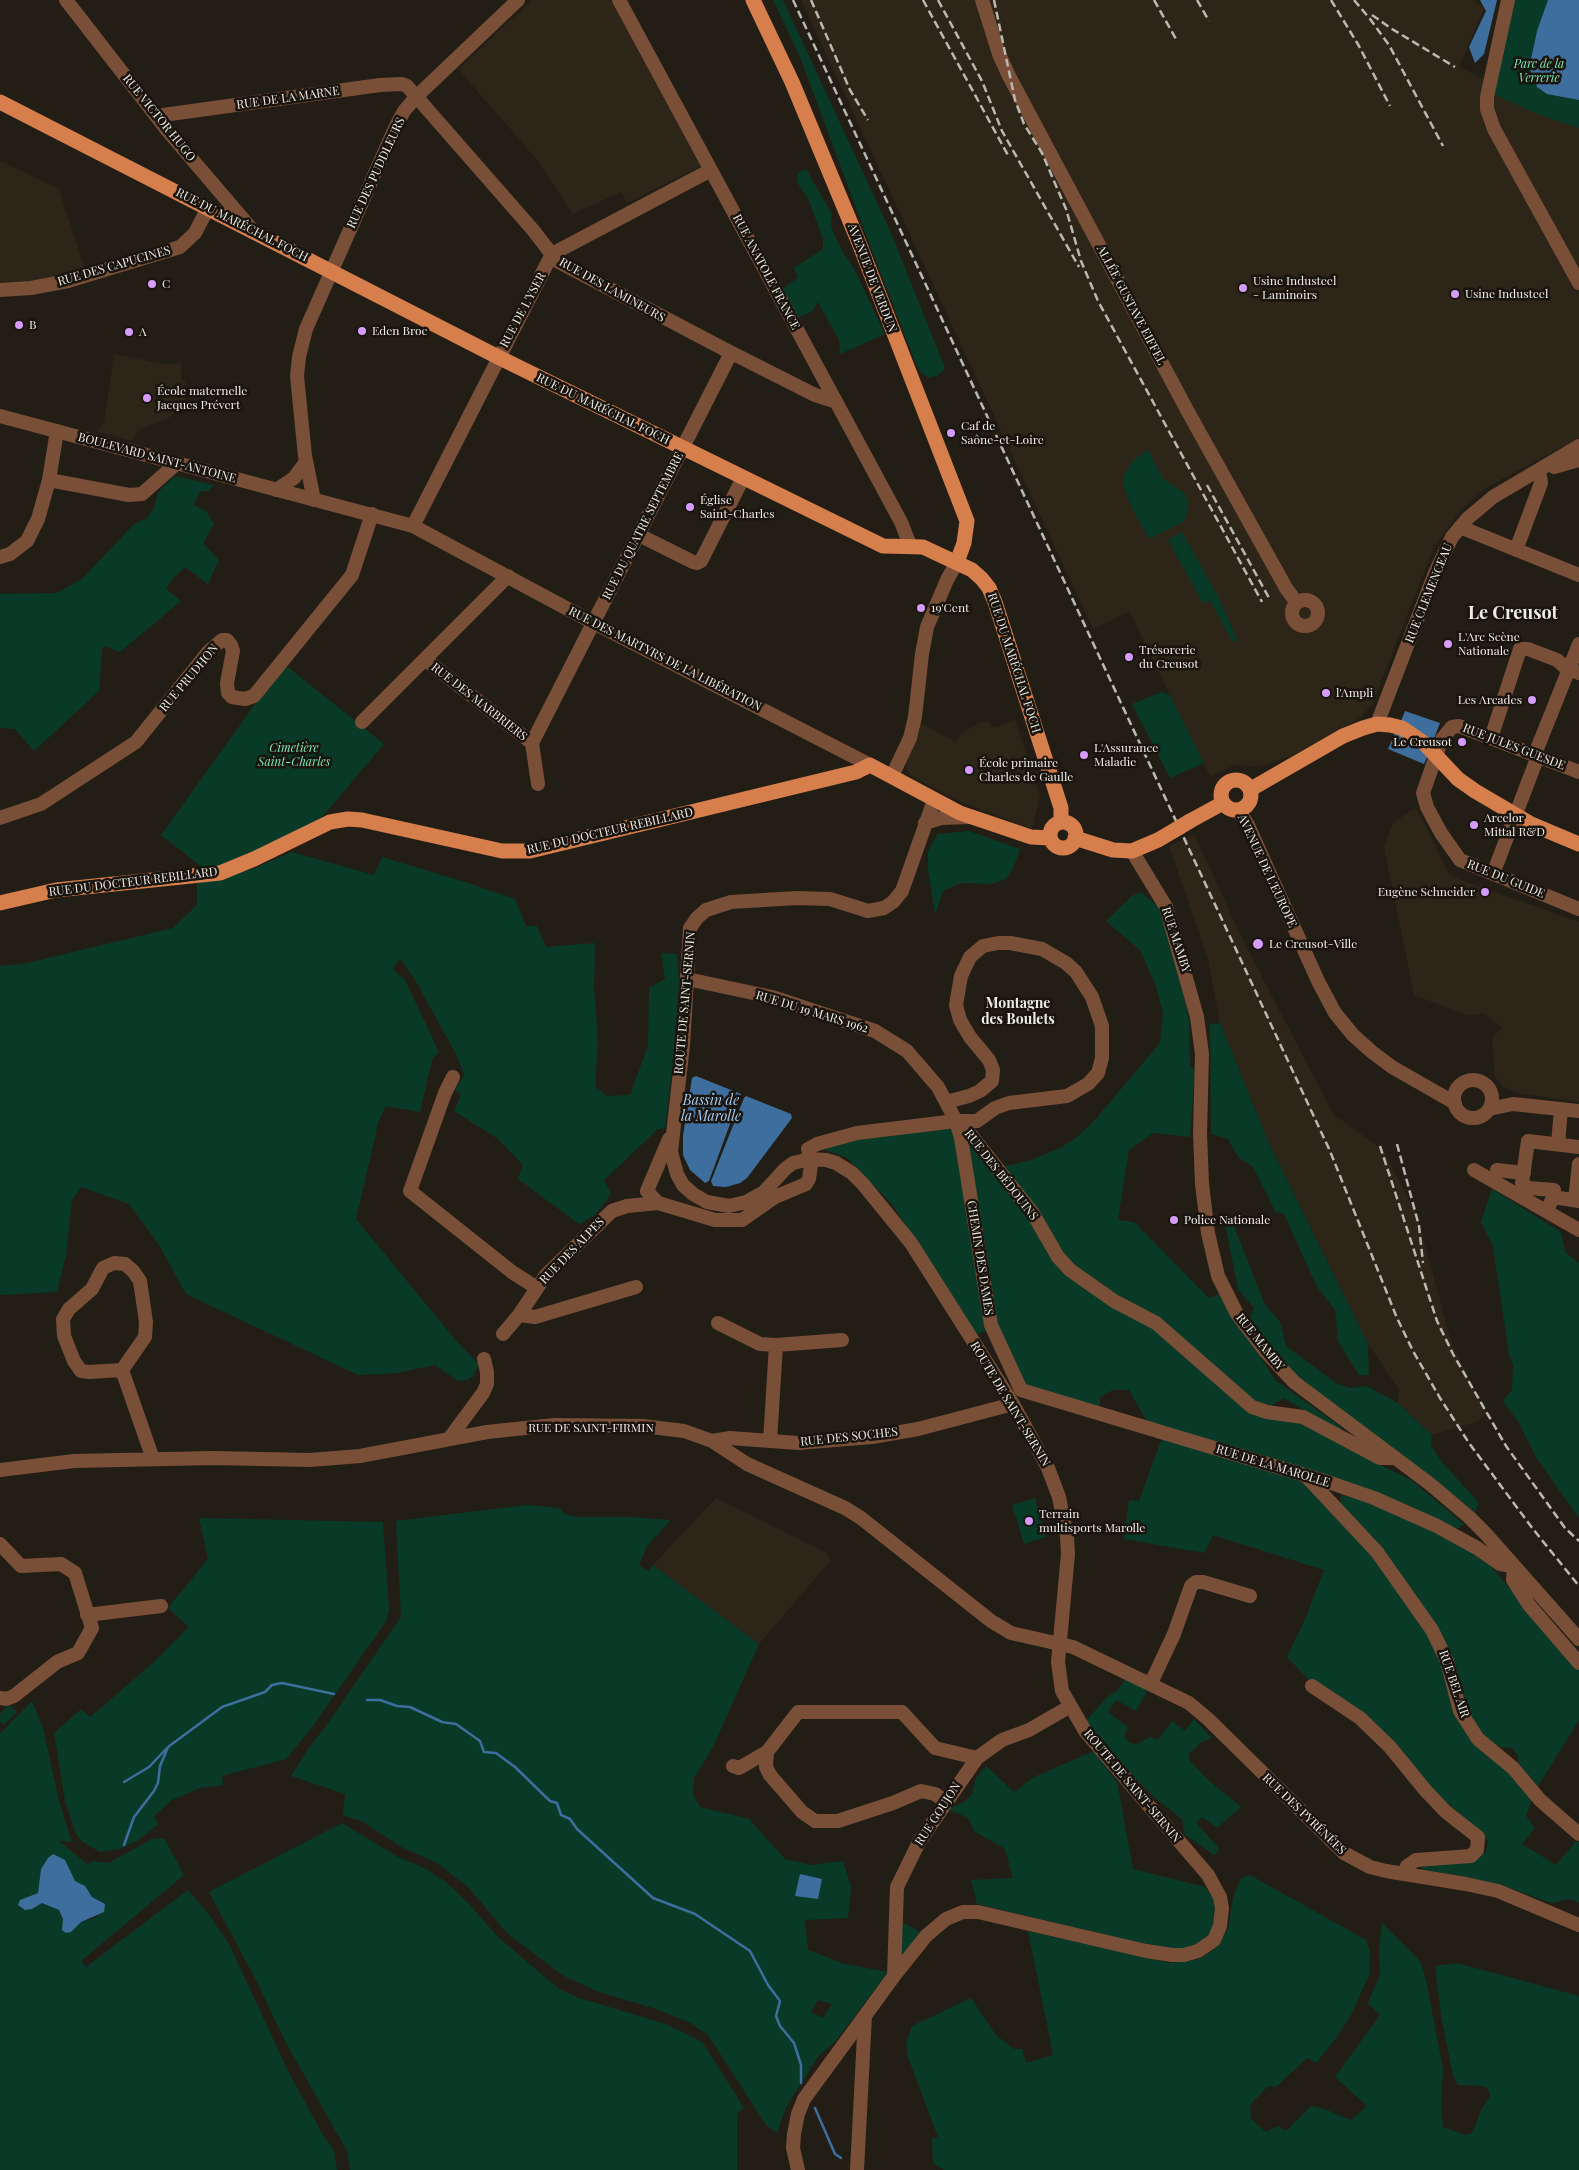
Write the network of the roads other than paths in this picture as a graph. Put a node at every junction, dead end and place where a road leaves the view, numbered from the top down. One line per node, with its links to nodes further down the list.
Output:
1 (66, 0): 9 (street, RUE VICTOR HUGO)
2 (518, 0): 7 (street, RUE DES PUDDLEURS)
3 (619, 0): 10 (street, RUE ANATOLE FRANCE)
4 (753, 0): 40 (main road, AVENUE DE VERDUN)
5 (982, 0): 43 (street, ALLÉE GUSTAVE EIFFEL)
6 (1508, 0): 15 (street)
7 (417, 96): 9 (street, RUE DE LA MARNE); 13 (street, RUE DES LAMINEURS); 14 (street, RUE DES PUDDLEURS)
8 (0, 102): 11 (main road, RUE DU MARÉCHAL FOCH)
9 (156, 116): 12 (street, RUE VICTOR HUGO)
10 (711, 170): 13 (street); 19 (street, RUE ANATOLE FRANCE)
11 (208, 208): 12 (main road, RUE DU MARÉCHAL FOCH); 16 (street, RUE DES CAPUCINES)
12 (255, 233): 14 (main road, RUE DU MARÉCHAL FOCH)
13 (552, 254): 17 (street, RUE DES LAMINEURS); 18 (street, RUE DE L'YSER)
14 (331, 270): 18 (main road, RUE DU MARÉCHAL FOCH); 26 (street)
15 (1579, 283)
16 (0, 290)
17 (731, 352): 19 (street, RUE DES LAMINEURS); 23 (street, RUE DU QUATRE SEPTEMBRE)
18 (498, 357): 23 (main road, RUE DU MARÉCHAL FOCH); 34 (street, RUE DE L'YSER)
19 (834, 401): 37 (street, RUE ANATOLE FRANCE)
20 (0, 416): 21 (street, BOULEVARD SAINT-ANTOINE)
21 (57, 431): 27 (street, BOULEVARD SAINT-ANTOINE); 30 (street)
22 (1579, 447): 24 (street, RUE CLEMENCEAU); 28 (street, RUE CLEMENCEAU)
23 (683, 448): 29 (main road, RUE DU MARÉCHAL FOCH); 36 (street, RUE DU QUATRE SEPTEMBRE)
24 (1579, 455)
25 (1579, 460): 28 (street, RUE CLEMENCEAU)
26 (306, 462): 31 (street); 32 (street)
27 (177, 463): 30 (street); 31 (street, BOULEVARD SAINT-ANTOINE)
28 (1539, 471): 35 (street, RUE CLEMENCEAU); 38 (street)
29 (743, 478): 36 (street); 37 (main road, RUE DU MARÉCHAL FOCH)
30 (49, 480): 39 (street)
31 (276, 490): 32 (street, BOULEVARD SAINT-ANTOINE)
32 (314, 500): 33 (street, RUE DES MARTYRS DE LA LIBÉRATION)
33 (372, 514): 34 (street, RUE DES MARTYRS DE LA LIBÉRATION); 64 (street, RUE PRUDHON)
34 (413, 526): 42 (street, RUE DES MARTYRS DE LA LIBÉRATION)
35 (1460, 527): 38 (street); 49 (street, RUE CLEMENCEAU)
36 (639, 535): 44 (street, RUE DU QUATRE SEPTEMBRE)
37 (910, 545): 40 (main road, RUE DU MARÉCHAL FOCH)
38 (1516, 550): 41 (street)
39 (0, 556)
40 (957, 562): 56 (street); 65 (main road, RUE DU MARÉCHAL FOCH)
41 (1579, 575)
42 (508, 576): 44 (street, RUE DES MARTYRS DE LA LIBÉRATION); 46 (street)
43 (1297, 603)
44 (594, 623): 51 (street, RUE DU QUATRE SEPTEMBRE); 54 (street, RUE DES MARTYRS DE LA LIBÉRATION)
45 (1579, 644): 47 (street)
46 (426, 660): 48 (street); 51 (street, RUE DES MARBRIERS)
47 (1576, 670): 50 (street); 53 (street)
48 (362, 722)
49 (1377, 724): 52 (main road); 58 (main road)
50 (1491, 738): 52 (street, RUE JULES GUESDE); 53 (street, RUE JULES GUESDE)
51 (532, 743): 57 (street)
52 (1435, 755): 62 (main road); 71 (street, RUE DU GUIDE)
53 (1538, 756): 55 (street, RUE JULES GUESDE); 62 (street)
54 (870, 765): 56 (main road, RUE DES MARTYRS DE LA LIBÉRATION); 72 (main road, RUE DU DOCTEUR REBILLARD)
55 (1579, 772)
56 (892, 776): 59 (main road, RUE DES MARTYRS DE LA LIBÉRATION)
57 (538, 784)
58 (1251, 789): 60 (main road); 61 (main road)
59 (934, 800): 63 (main road, RUE DES MARTYRS DE LA LIBÉRATION); 66 (street, ROUTE DE SAINT-SERNIN)
60 (1220, 805): 61 (main road); 70 (main road, bridge)
61 (1238, 810): 76 (street, AVENUE DE L'EUROPE)
62 (1516, 815): 69 (main road); 71 (street)
63 (970, 817): 66 (street); 67 (main road, RUE DES MARTYRS DE LA LIBÉRATION)
64 (0, 818)
65 (1061, 822): 67 (main road); 68 (main road)
66 (925, 823): 74 (street, ROUTE DE SAINT-SERNIN)
67 (1050, 838): 68 (main road)
68 (1075, 838): 70 (main road)
69 (1578, 841)
70 (1132, 851): 113 (street, RUE MAMBY)
71 (1493, 874): 73 (street, RUE DU GUIDE)
72 (0, 903)
73 (1579, 909)
74 (687, 979): 79 (street, RUE DU 19 MARS 1962); 86 (street, ROUTE DE SAINT-SERNIN)
75 (452, 1077): 100 (street, RUE DES ALPES)
76 (1429, 1087): 77 (street, AVENUE DE L'EUROPE); 80 (street, AVENUE DE L'EUROPE)
77 (1458, 1088): 78 (street); 80 (street)
78 (1490, 1092): 81 (street); 83 (street)
79 (946, 1102): 85 (street, RUE DU 19 MARS 1962); 85 (street)
80 (1455, 1103): 83 (street)
81 (1510, 1104): 82 (street); 83 (street)
82 (1561, 1109): 84 (street); 87 (street)
83 (1489, 1110)
84 (1579, 1111)
85 (956, 1121): 89 (street, RUE DES BÉDOUINS); 108 (street, CHEMIN DES DAMES); 113 (street, RUE DES BÉDOUINS)
86 (673, 1130): 89 (street, ROUTE DE SAINT-SERNIN); 96 (street)
87 (1558, 1144): 88 (street); 93 (street)
88 (1579, 1147)
89 (810, 1159): 96 (street, RUE DES ALPES); 109 (street, ROUTE DE SAINT-SERNIN)
90 (1579, 1164): 95 (street)
91 (1474, 1170): 97 (street)
92 (1497, 1170): 93 (street)
93 (1524, 1173): 94 (street)
94 (1553, 1197): 95 (street); 97 (street)
95 (1577, 1200)
96 (658, 1203): 100 (street, RUE DES ALPES)
97 (1546, 1212): 98 (street)
98 (1579, 1230)
99 (636, 1287): 101 (street)
100 (536, 1288): 101 (street, RUE DES ALPES)
101 (519, 1315): 103 (street, RUE DES ALPES)
102 (718, 1323): 105 (street)
103 (503, 1334)
104 (842, 1340): 105 (street)
105 (776, 1345): 112 (street)
106 (484, 1359): 110 (street)
107 (122, 1370): 107 (street); 114 (street)
108 (1021, 1390): 116 (street, RUE DE LA MAROLLE)
109 (1013, 1404): 112 (street, RUE DES SOCHES); 123 (street, ROUTE DE SAINT-SERNIN)
110 (449, 1439): 111 (street, RUE DE SAINT-FIRMIN); 114 (street, RUE DE SAINT-FIRMIN)
111 (712, 1441): 112 (street, RUE DES SOCHES); 123 (street, RUE DE SAINT-FIRMIN)
112 (770, 1441)
113 (1396, 1458): 118 (street, RUE MAMBY)
114 (154, 1459): 115 (street, RUE DE SAINT-FIRMIN)
115 (0, 1470)
116 (1304, 1475): 118 (street, RUE DE LA MAROLLE); 133 (street, RUE BEL AIR)
117 (0, 1544): 121 (street)
118 (1514, 1567): 122 (street, RUE MAMBY); 124 (street)
119 (1250, 1596): 125 (street)
120 (161, 1606): 121 (street)
121 (87, 1615): 127 (street)
122 (1579, 1639)
123 (1059, 1644): 125 (street, RUE DES PYRÉNÉES); 128 (street, ROUTE DE SAINT-SERNIN)
124 (1579, 1663)
125 (1151, 1683): 134 (street, RUE DES PYRÉNÉES)
126 (1312, 1686): 134 (street)
127 (0, 1698)
128 (1069, 1706): 130 (street, RUE GOUJON); 136 (street, ROUTE DE SAINT-SERNIN)
129 (767, 1752): 130 (street); 131 (street); 132 (street)
130 (977, 1758): 132 (street, RUE GOUJON)
131 (733, 1766)
132 (946, 1802): 136 (street, RUE GOUJON)
133 (1579, 1834)
134 (1404, 1874): 135 (street, RUE DES PYRÉNÉES)
135 (1579, 1925)
136 (894, 1976): 137 (street, ROUTE DE SAINT-SERNIN)
137 (865, 2016): 138 (street, ROUTE DE SAINT-SERNIN); 139 (street)
138 (800, 2168)
139 (856, 2170)

